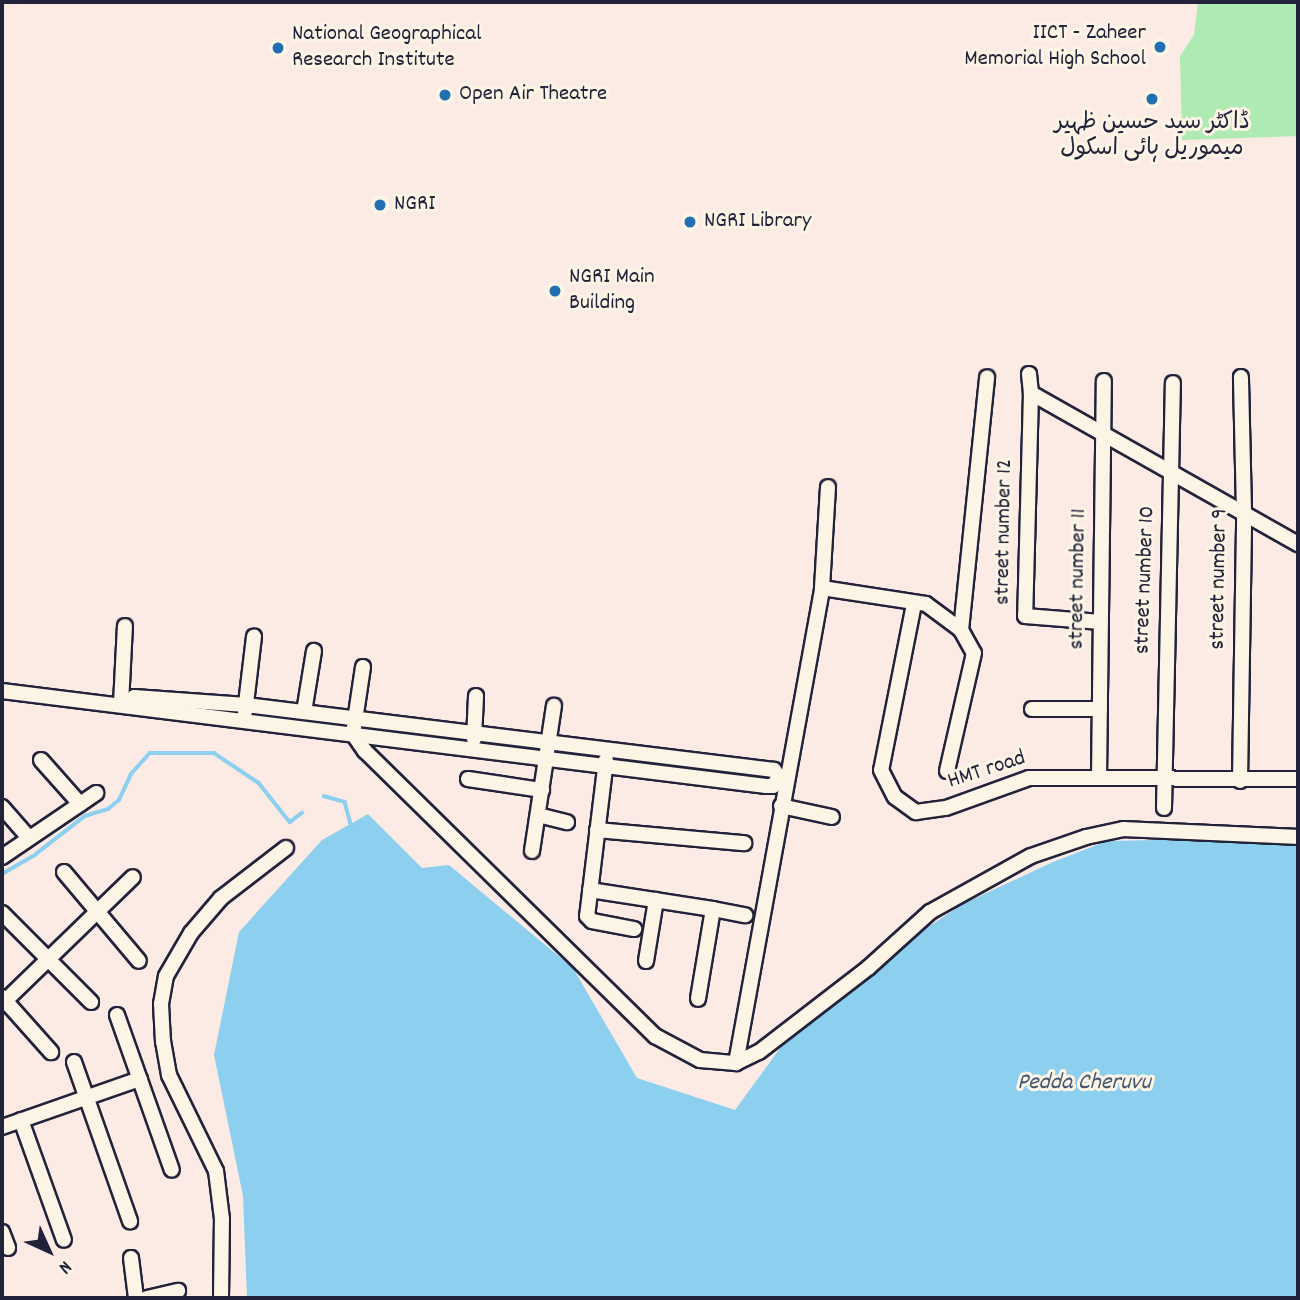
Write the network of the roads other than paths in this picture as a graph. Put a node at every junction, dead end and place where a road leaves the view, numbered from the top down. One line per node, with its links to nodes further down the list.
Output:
1 (1029, 374): 6 (street, street number 12)
2 (987, 377): 16 (street, street number 12)
3 (1241, 377): 10 (street, street number 9)
4 (1104, 381): 7 (street, street number 11)
5 (1173, 383): 8 (street, street number 10)
6 (1031, 393): 7 (street); 14 (street, street number 12)
7 (1104, 434): 8 (street); 14 (street, street number 11)
8 (1172, 473): 10 (street); 40 (street, street number 10)
9 (828, 487): 12 (street)
10 (1244, 512): 11 (street); 44 (street, street number 9)
11 (1298, 544)
12 (822, 588): 13 (street); 48 (street)
13 (914, 604): 16 (street); 39 (street, HMT road)
14 (1101, 622): 25 (street, street number 11)
15 (125, 626): 22 (street)
16 (961, 630): 38 (street)
17 (254, 637): 26 (street)
18 (314, 651): 27 (street)
19 (363, 667): 28 (street)
20 (2, 691): 22 (street)
21 (476, 696): 29 (street)
22 (124, 705): 26 (street)
23 (554, 706): 31 (street)
24 (1032, 709): 25 (street)
25 (1100, 709): 39 (street, street number 11)
26 (245, 712): 27 (street); 30 (street)
27 (304, 712): 28 (street)
28 (356, 718): 29 (street); 30 (street)
29 (474, 732): 31 (street); 32 (street)
30 (353, 734): 32 (street); 79 (street)
31 (549, 741): 33 (street); 34 (street)
32 (474, 747): 34 (street)
33 (607, 750): 36 (street); 37 (street)
34 (547, 757): 37 (street); 45 (street)
35 (41, 760): 47 (street)
36 (720, 763): 43 (street); 43 (street)
37 (605, 766): 43 (street); 54 (street)
38 (947, 771)
39 (1099, 778): 40 (street, HMT road)
40 (1163, 778): 44 (street, HMT road); 50 (street, street number 10)
41 (468, 779): 45 (street)
42 (1298, 779): 44 (street, HMT road)
43 (718, 780)
44 (1240, 781)
45 (542, 790): 51 (street)
46 (96, 793): 47 (street)
47 (80, 804): 56 (street)
48 (781, 806): 52 (street); 79 (street)
49 (2, 807): 56 (street)
50 (1164, 808)
51 (538, 815): 53 (street); 59 (street)
52 (832, 817)
53 (567, 822)
54 (597, 830): 57 (street); 63 (street)
55 (1298, 837): 79 (street)
56 (29, 838): 60 (street)
57 (744, 843)
58 (286, 848): 93 (street)
59 (531, 852)
60 (2, 857)
61 (64, 872): 66 (street)
62 (133, 877): 66 (street)
63 (590, 890): 64 (street); 69 (street)
64 (656, 900): 65 (street); 72 (street)
65 (713, 909): 68 (street); 73 (street)
66 (98, 912): 70 (street); 71 (street)
67 (2, 913): 70 (street)
68 (745, 915)
69 (634, 929)
70 (49, 961): 74 (street); 75 (street)
71 (139, 961)
72 (646, 961)
73 (698, 999)
74 (3, 1001): 77 (street)
75 (91, 1002)
76 (117, 1015): 80 (street)
77 (51, 1052)
78 (74, 1062): 81 (street)
79 (736, 1063)
80 (140, 1079): 81 (street); 84 (street)
81 (87, 1097): 82 (street); 85 (street)
82 (21, 1120): 83 (street); 87 (street)
83 (2, 1127)
84 (172, 1170)
85 (130, 1221)
86 (2, 1232): 88 (street)
87 (64, 1240)
88 (8, 1248)
89 (131, 1258): 91 (street)
90 (177, 1291): 92 (street)
91 (136, 1298)
92 (147, 1298)
93 (221, 1298)

